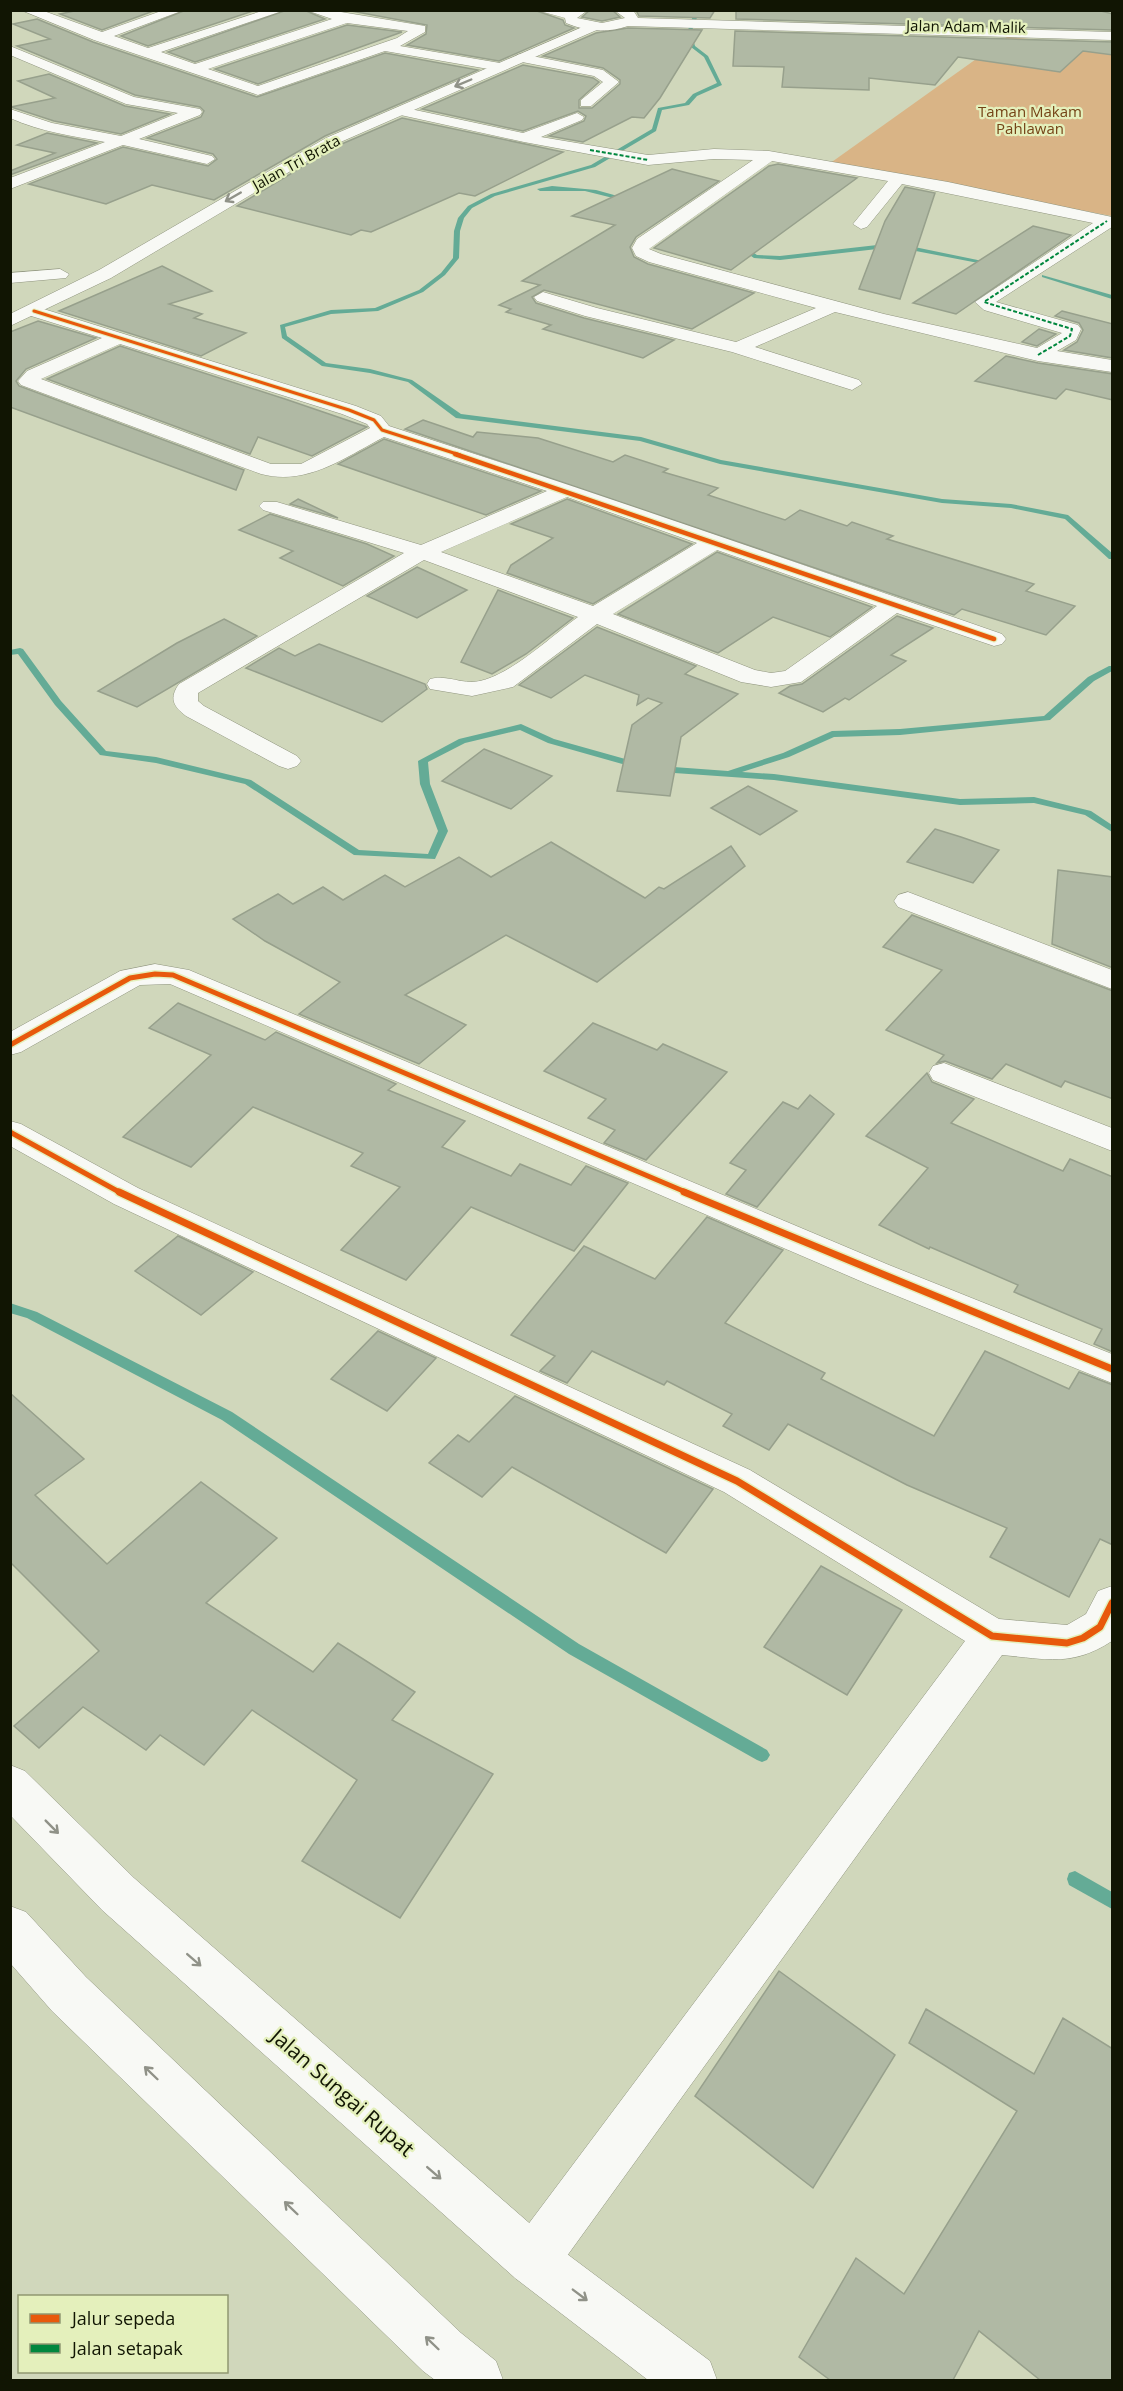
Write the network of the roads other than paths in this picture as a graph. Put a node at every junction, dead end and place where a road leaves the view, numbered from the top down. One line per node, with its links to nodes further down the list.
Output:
1 (27, 10): 9 (street)
2 (74, 10): 9 (street)
3 (178, 10): 15 (street)
4 (279, 10): 19 (street)
5 (312, 10): 10 (street)
6 (542, 10): 8 (street)
7 (624, 14): 11 (street, Jalan Adam Malik); 12 (street, Jalan Adam Malik)
8 (575, 16): 11 (street); 21 (street, Jalan Tri Brata)
9 (48, 18): 15 (street)
10 (346, 19): 16 (street); 22 (street)
11 (594, 26): 20 (street, Jalan Tri Brata)
12 (915, 28): 13 (street, Jalan Adam Malik); 14 (street, Jalan Adam Malik)
13 (1113, 30)
14 (1113, 36)
15 (99, 37): 19 (street)
16 (402, 41): 17 (street); 21 (street)
17 (382, 47): 21 (street); 24 (street)
18 (10, 50): 29 (street)
19 (146, 53): 22 (street)
20 (522, 58): 21 (street, Jalan Tri Brata); 26 (street)
21 (489, 62): 23 (street, Jalan Tri Brata); 28 (street, Jalan Tri Brata, one-way to 28)
22 (194, 69): 24 (street)
23 (413, 88)
24 (258, 91): 25 (street)
25 (240, 97)
26 (586, 103)
27 (211, 106): 29 (street)
28 (401, 111): 34 (street); 45 (street, Jalan Tri Brata, one-way to 45)
29 (195, 112): 35 (street)
30 (10, 113): 35 (street)
31 (576, 117): 34 (street)
32 (338, 121): 33 (street, Jalan Tri Brata)
33 (316, 131)
34 (524, 138): 36 (street)
35 (120, 140): 37 (street); 39 (street)
36 (769, 156): 40 (street); 49 (street)
37 (207, 159)
38 (10, 166): 39 (street)
39 (38, 173): 41 (street)
40 (898, 179): 42 (street); 44 (street)
41 (10, 184)
42 (1110, 221): 54 (street)
43 (155, 222): 45 (street)
44 (861, 224)
45 (182, 227): 50 (street, Jalan Tri Brata)
46 (10, 278): 47 (street)
47 (20, 294)
48 (543, 297): 53 (street)
49 (832, 307): 53 (street); 54 (street)
50 (34, 311): 51 (street, Jalan Tri Brata); 52 (street)
51 (10, 321)
52 (118, 338): 57 (street); 57 (street)
53 (738, 348): 56 (street)
54 (1038, 355): 55 (street)
55 (1113, 366)
56 (852, 384)
57 (382, 430): 58 (street)
58 (566, 489): 60 (street); 61 (street)
59 (270, 506): 61 (street)
60 (714, 542): 62 (street); 63 (street)
61 (422, 552): 63 (street); 66 (street)
62 (895, 604): 63 (street); 64 (street)
63 (595, 615): 65 (street)
64 (994, 639)
65 (439, 684)
66 (288, 761)
67 (908, 901): 68 (street)
68 (1113, 980)
69 (10, 1045): 73 (street)
70 (944, 1073): 72 (street)
71 (10, 1132): 75 (street)
72 (1113, 1140)
73 (1113, 1369)
74 (1113, 1603): 75 (street)
75 (992, 1636): 78 (street)
76 (10, 1785): 78 (street, Jalan Sungai Rupat, one-way to 78)
77 (10, 1928): 79 (street, one-way to 77)
78 (533, 2260): 80 (street, Jalan Sungai Rupat, one-way to 80)
79 (477, 2380)
80 (691, 2380)

